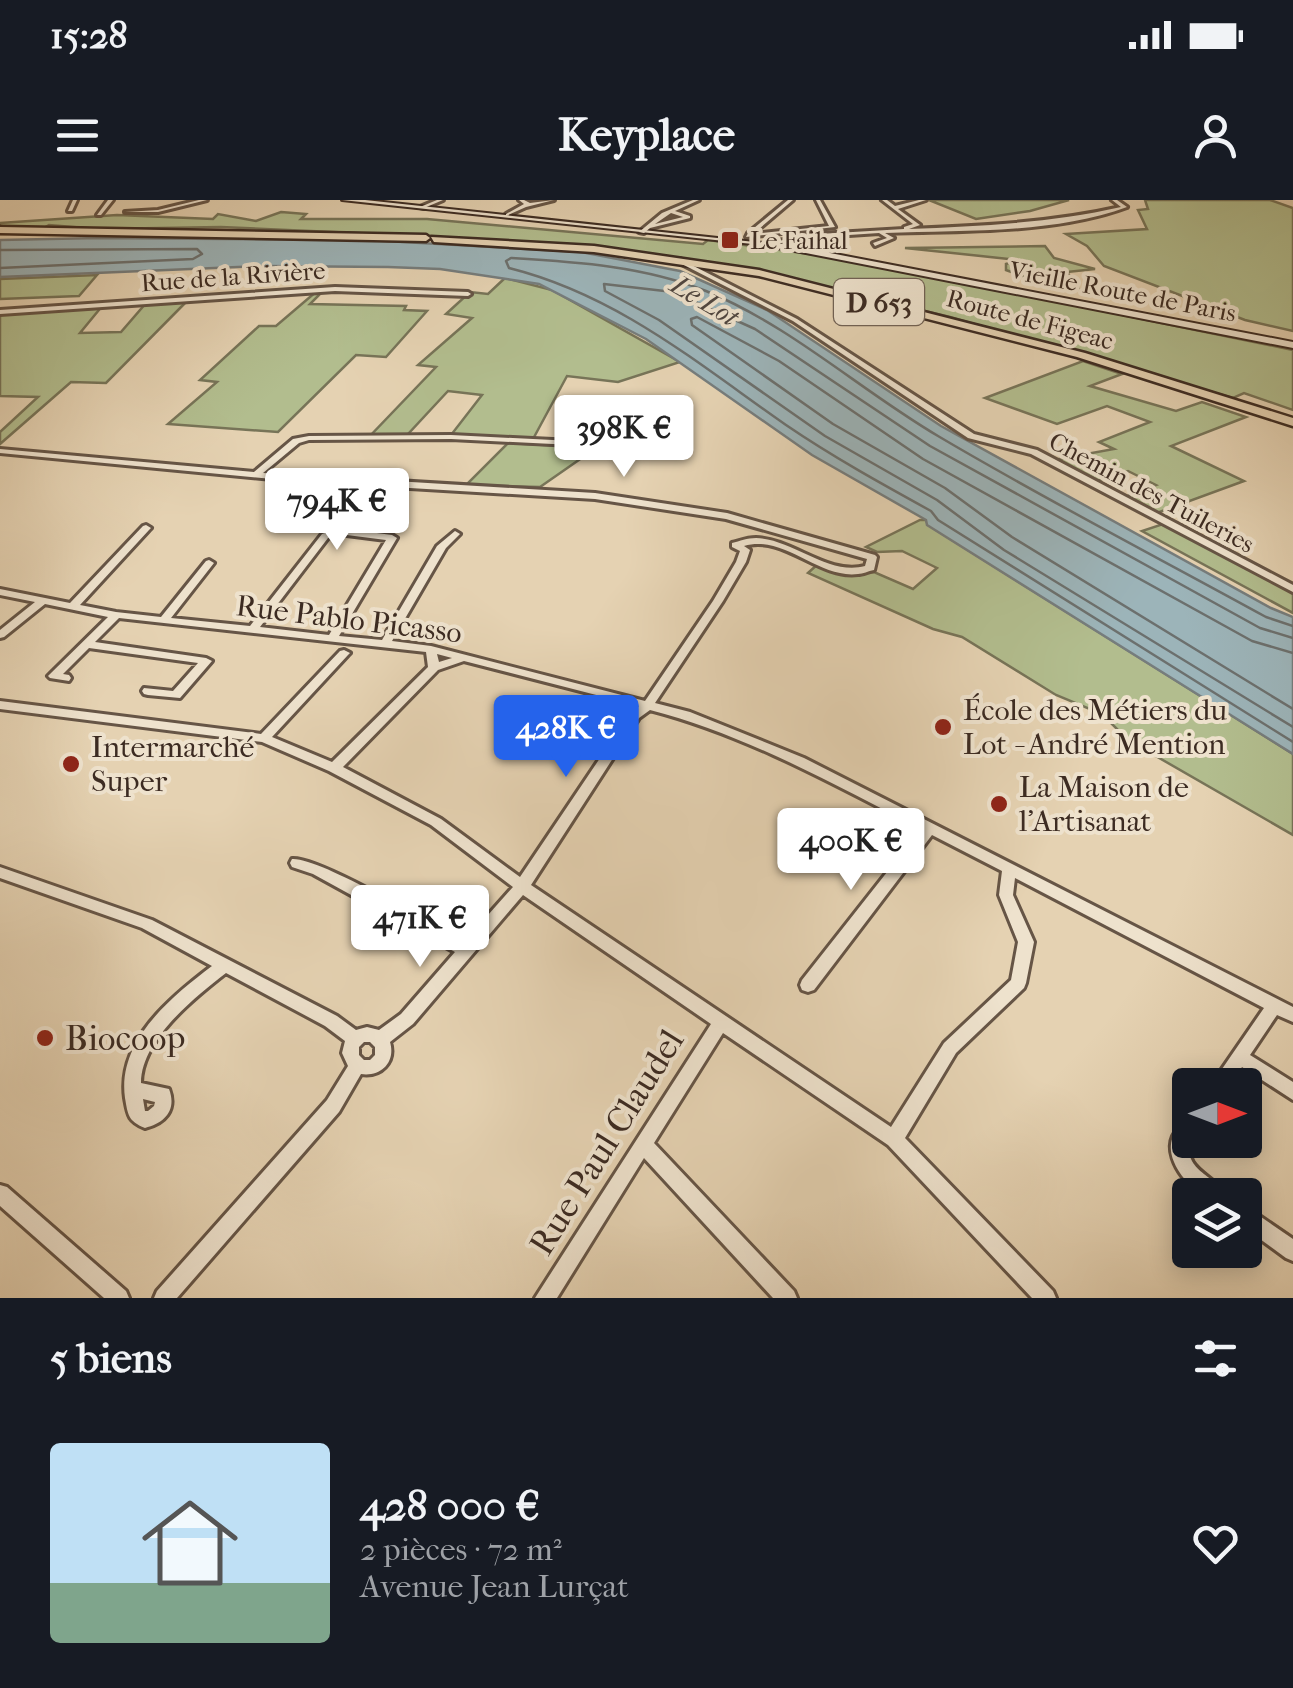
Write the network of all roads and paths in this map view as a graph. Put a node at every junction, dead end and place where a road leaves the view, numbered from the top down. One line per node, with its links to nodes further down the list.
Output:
1 (75, 200): 20 (street)
2 (111, 200): 25 (street)
3 (205, 200): 15 (street)
4 (345, 200): 18 (street, Vieille Route de Paris)
5 (441, 200): 18 (street)
6 (552, 200): 16 (street)
7 (687, 200): 8 (street)
8 (696, 200): 22 (street)
9 (790, 200): 31 (street)
10 (818, 200): 31 (street)
11 (884, 200): 19 (street)
12 (924, 200): 19 (street)
13 (1114, 200): 29 (street)
14 (138, 202): 15 (street)
15 (192, 202): 17 (street); 24 (street)
16 (523, 203): 26 (street)
17 (215, 204)
18 (422, 208): 26 (street, Vieille Route de Paris)
19 (895, 208): 29 (street)
20 (70, 210)
21 (178, 211): 24 (street)
22 (671, 211): 27 (street); 27 (street)
23 (127, 212): 24 (street)
24 (158, 212)
25 (99, 214)
26 (508, 216): 27 (street, Vieille Route de Paris)
27 (645, 230): 31 (street, Vieille Route de Paris)
28 (0, 232): 30 (main road); 30 (main road, D 653)
29 (879, 232): 32 (street); 33 (street)
30 (427, 240): 34 (main road, Route de Figeac / D 653)
31 (748, 240): 32 (street, Vieille Route de Paris)
32 (777, 243): 37 (street, Vieille Route de Paris)
33 (875, 244)
34 (680, 261): 38 (main road, Route de Figeac / D 653); 45 (street, Chemin des Tuileries)
35 (468, 294): 36 (street, Rue de la Rivière)
36 (0, 312)
37 (1293, 345)
38 (1293, 422)
39 (593, 444): 41 (street)
40 (0, 451): 41 (street)
41 (257, 473): 64 (street)
42 (146, 528): 48 (street)
43 (454, 534): 56 (street)
44 (209, 563): 50 (street)
45 (1293, 589)
46 (0, 592): 47 (street, Rue Pablo Picasso)
47 (41, 602): 48 (street, Rue Pablo Picasso); 52 (street)
48 (73, 606): 49 (street, Rue Pablo Picasso)
49 (116, 615): 50 (street, Rue Pablo Picasso); 55 (street)
50 (163, 621): 51 (street, Rue Pablo Picasso)
51 (252, 630): 53 (street, Rue Pablo Picasso); 53 (street)
52 (0, 636)
53 (337, 638): 54 (street, Rue Pablo Picasso); 58 (street)
54 (366, 642): 56 (street, Rue Pablo Picasso); 58 (street)
55 (87, 644): 61 (street); 62 (street)
56 (384, 644): 57 (street, Rue Pablo Picasso)
57 (431, 649): 59 (street, Rue Pablo Picasso); 60 (street)
58 (344, 653): 65 (street)
59 (464, 657): 60 (street); 64 (street, Rue Pablo Picasso)
60 (434, 668): 66 (street)
61 (64, 678)
62 (148, 692)
63 (0, 705): 65 (street, Rue Paul Claudel)
64 (647, 706): 67 (street, Rue Pablo Picasso); 71 (street)
65 (264, 738): 66 (street, Rue Paul Claudel)
66 (334, 768): 71 (street, Rue Paul Claudel)
67 (930, 828): 69 (street, Rue Pablo Picasso); 74 (street)
68 (297, 863): 72 (street)
69 (1009, 871): 75 (street, Rue Pablo Picasso); 85 (street)
70 (0, 872): 73 (street)
71 (522, 886): 72 (street); 77 (street, Rue Paul Claudel)
72 (466, 951): 78 (street)
73 (224, 966): 79 (street); 83 (street)
74 (808, 985)
75 (1274, 1006): 76 (street, Rue Pablo Picasso); 80 (street)
76 (1293, 1016)
77 (720, 1022): 85 (street); 86 (street, Rue Paul Claudel)
78 (382, 1038): 79 (street); 81 (street)
79 (356, 1040): 81 (street)
80 (1240, 1057): 82 (street); 84 (street)
81 (357, 1066): 91 (street)
82 (1232, 1068)
83 (135, 1090)
84 (1293, 1092)
85 (894, 1139): 94 (street)
86 (644, 1144): 92 (street, Rue Paul Claudel); 93 (street)
87 (0, 1194): 90 (street)
88 (1262, 1228): 89 (street)
89 (1293, 1251)
90 (120, 1298)
91 (164, 1298)
92 (546, 1298)
93 (787, 1298)
94 (1046, 1298)

